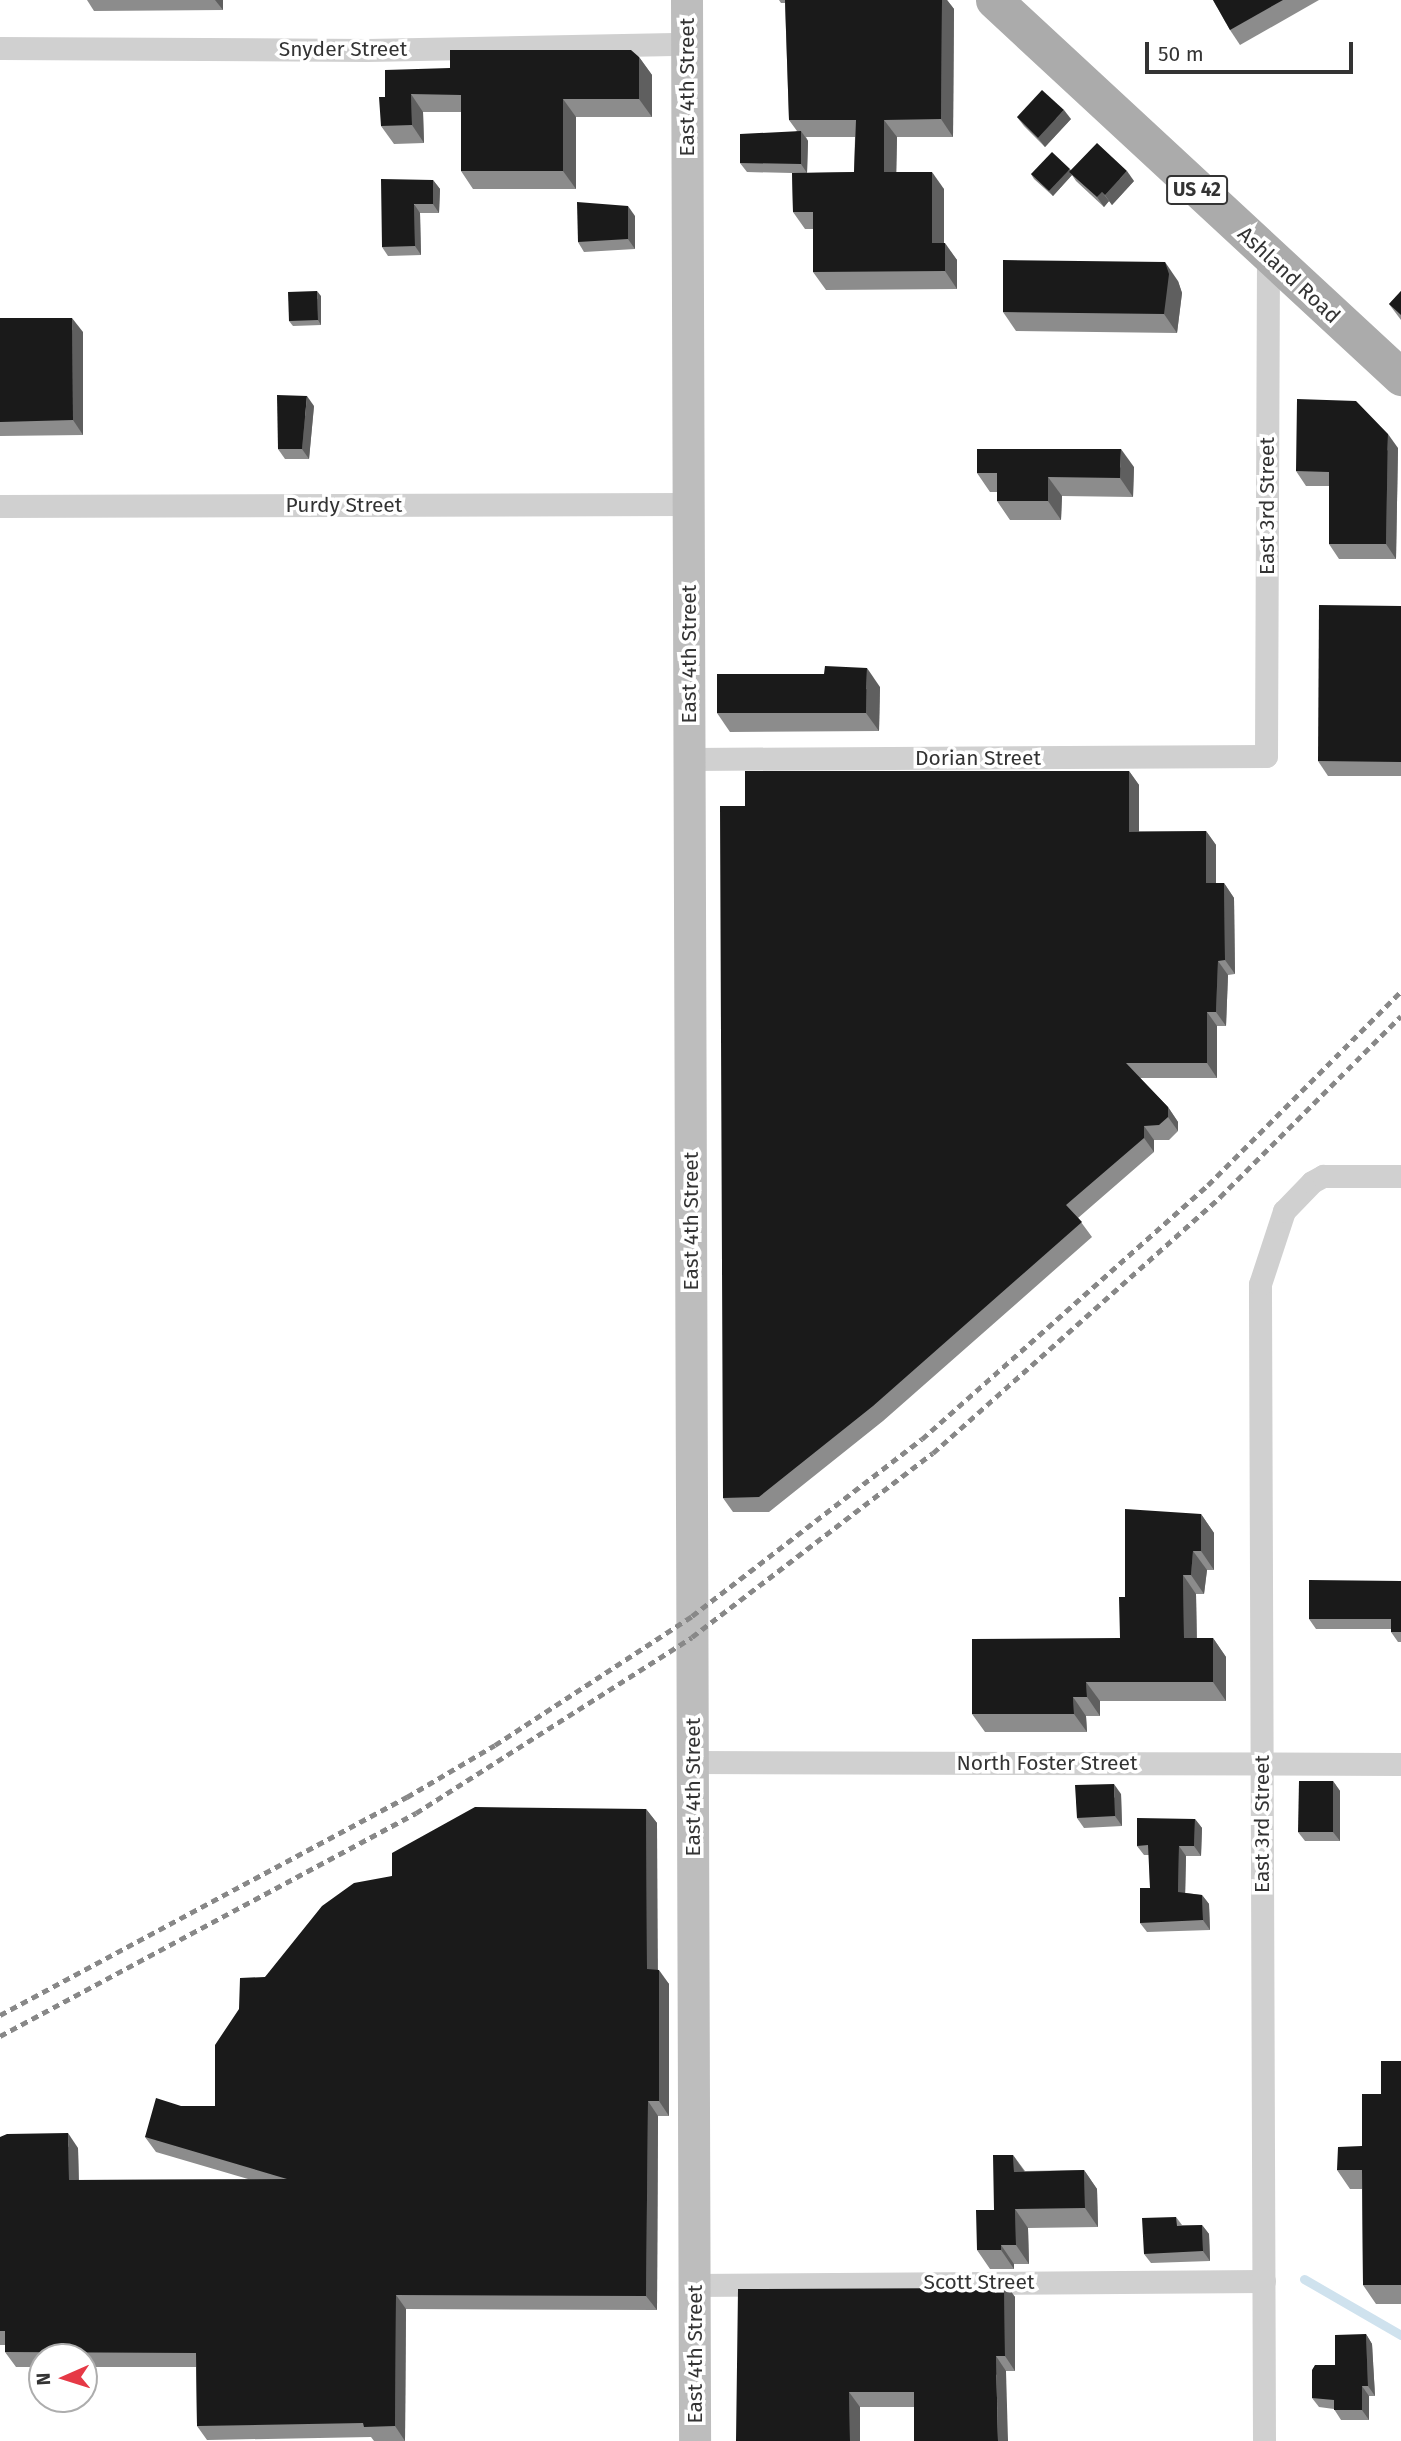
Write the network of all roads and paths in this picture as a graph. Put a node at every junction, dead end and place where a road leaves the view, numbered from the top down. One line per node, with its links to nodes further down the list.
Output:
1 (687, 0): 3 (main road, East 4th Street)
2 (994, 0): 5 (main road, Ashland Road / US 42)
3 (687, 44): 4 (street, Snyder Street); 7 (main road, East 4th Street)
4 (0, 48)
5 (1268, 256): 6 (main road, Ashland Road / US 42); 9 (street, East 3rd Street)
6 (1401, 377)
7 (688, 504): 8 (street, Purdy Street); 10 (main road, East 4th Street)
8 (0, 506)
9 (1266, 756): 10 (street, Dorian Street)
10 (690, 759): 12 (main road, East 4th Street)
11 (1401, 1176): 13 (street, East 3rd Street)
12 (693, 1762): 13 (street, North Foster Street); 16 (main road, East 4th Street)
13 (1262, 1763): 14 (street, North Foster Street); 15 (street, East 3rd Street)
14 (1401, 1764)
15 (1264, 2281): 16 (street, Scott Street); 18 (street, East 3rd Street)
16 (694, 2285): 17 (main road, East 4th Street)
17 (695, 2441)
18 (1264, 2441)

